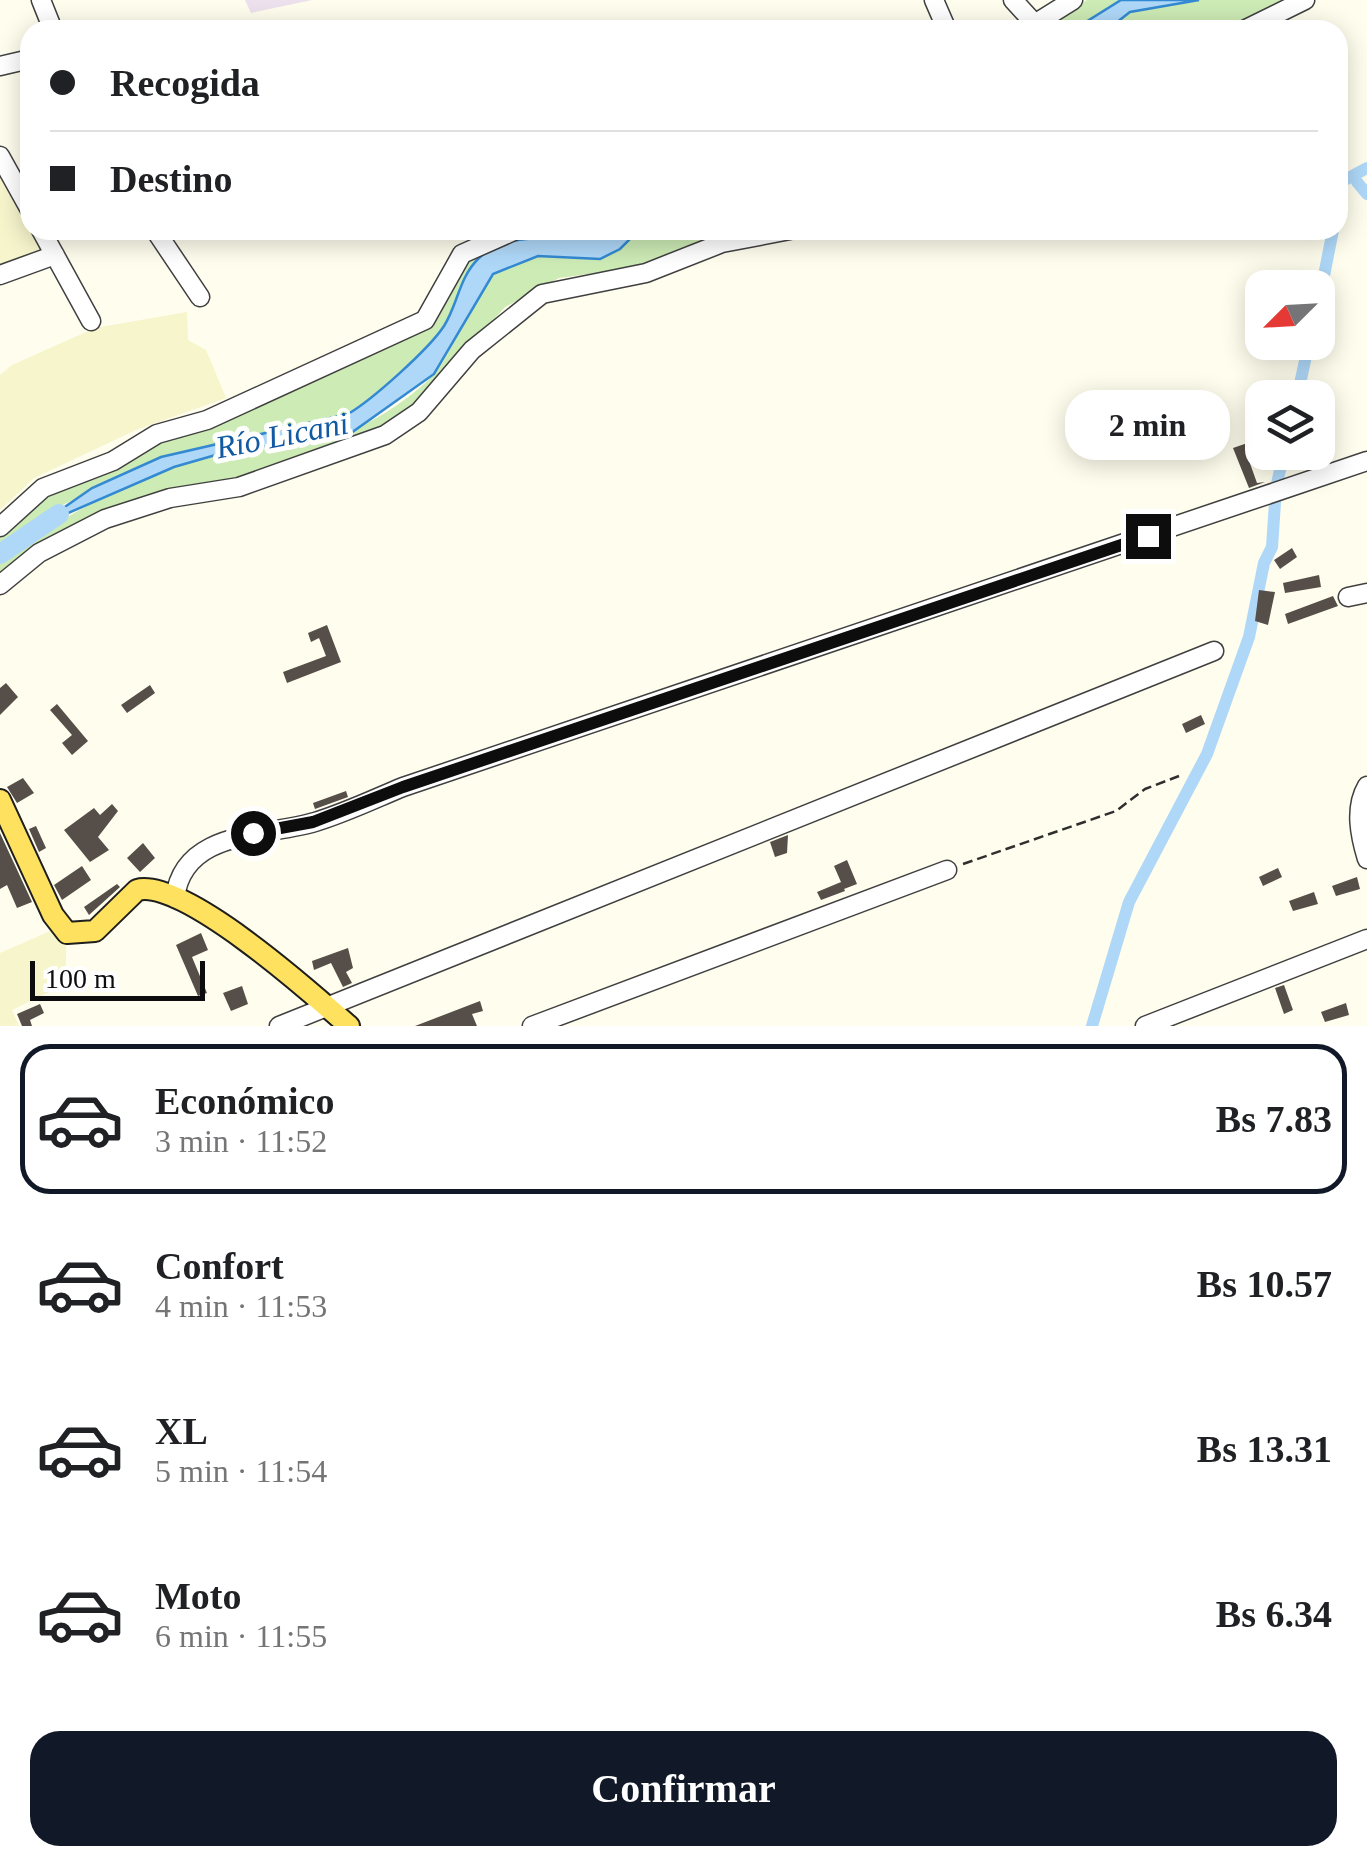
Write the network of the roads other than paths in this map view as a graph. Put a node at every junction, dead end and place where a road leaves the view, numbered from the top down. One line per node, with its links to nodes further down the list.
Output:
1 (1073, 0): 3 (street)
2 (1305, 0): 4 (street)
3 (1042, 20)
4 (1264, 20)
5 (0, 156): 6 (street)
6 (20, 192)
7 (46, 240): 11 (street)
8 (162, 240): 13 (street)
9 (494, 240): 16 (street)
10 (741, 240): 17 (street)
11 (54, 255): 12 (street); 14 (street)
12 (0, 275)
13 (200, 297)
14 (91, 321)
15 (1367, 462): 25 (street)
16 (0, 528)
17 (0, 585)
18 (1367, 593): 19 (street)
19 (1348, 597)
20 (1214, 651): 27 (street)
21 (1367, 786): 23 (street)
22 (0, 800): 25 (main road)
23 (1367, 859)
24 (947, 870): 30 (street)
25 (175, 898): 27 (main road)
26 (1367, 939): 31 (street)
27 (327, 1006): 28 (street); 29 (main road)
28 (279, 1026)
29 (349, 1026)
30 (532, 1026)
31 (1145, 1026)

